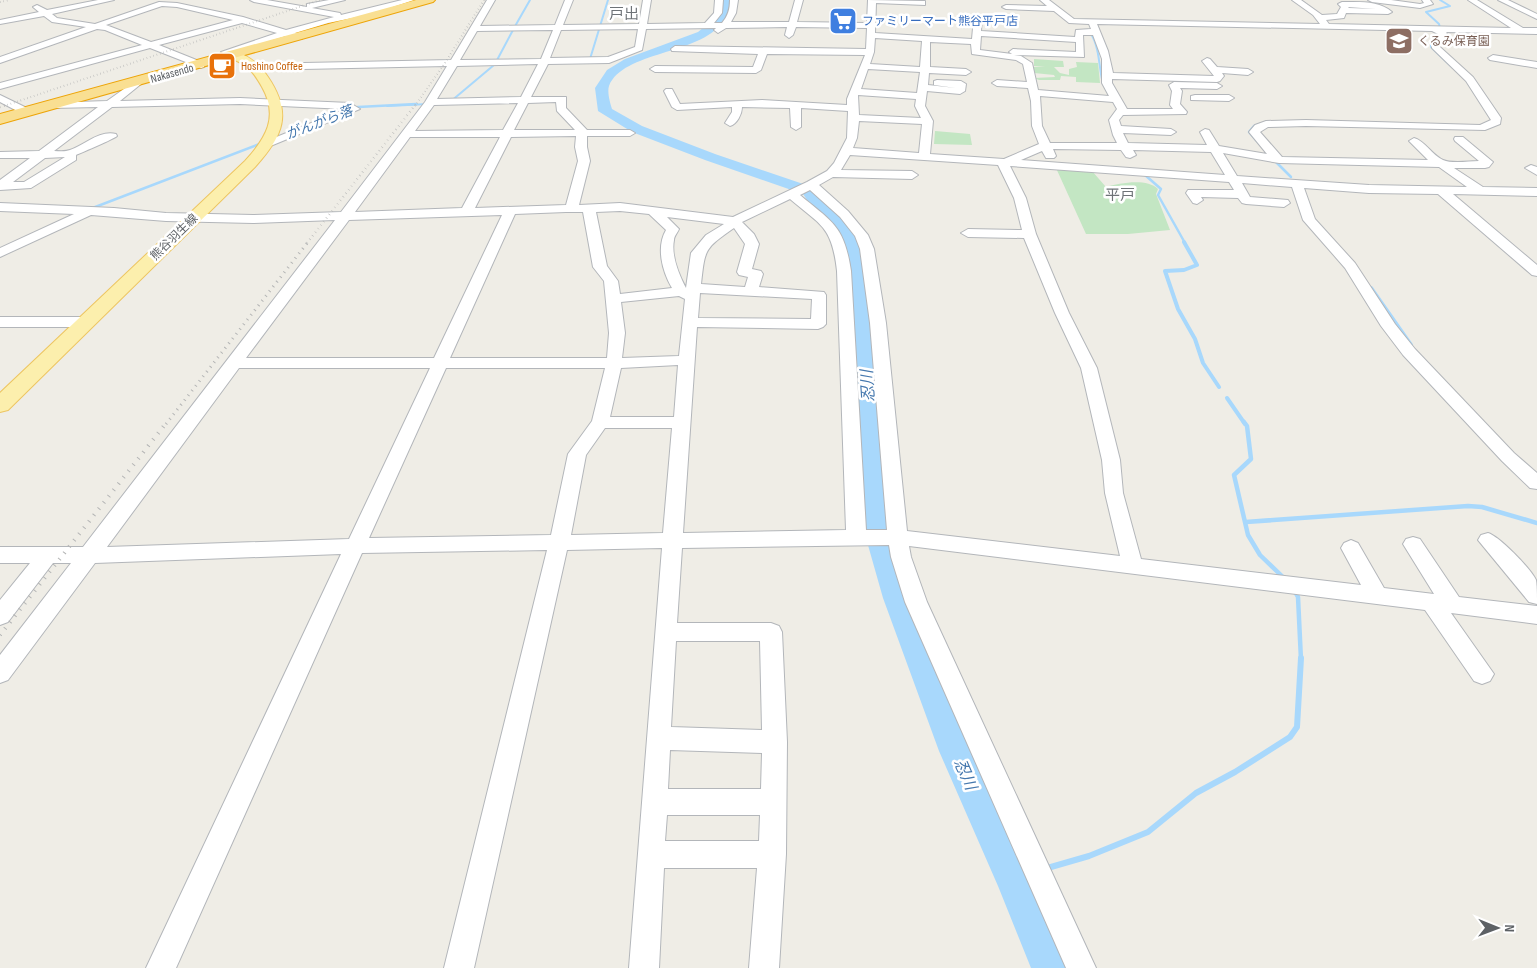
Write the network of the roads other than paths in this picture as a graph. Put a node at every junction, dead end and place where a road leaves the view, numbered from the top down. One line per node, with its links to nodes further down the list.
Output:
1 (157, 0): 26 (street)
2 (254, 0): 24 (street)
3 (309, 0): 24 (street)
4 (325, 0): 28 (street)
5 (341, 0): 28 (street)
6 (410, 0): 33 (street)
7 (429, 0): 63 (highway, Nakasendo)
8 (491, 0): 55 (street)
9 (569, 0): 53 (street)
10 (647, 0): 52 (street)
11 (719, 0): 49 (street)
12 (734, 0): 47 (street)
13 (799, 0): 46 (street)
14 (1044, 0): 29 (street)
15 (1296, 0): 37 (street)
16 (1372, 0): 17 (street)
17 (1426, 0)
18 (1468, 0): 19 (street)
19 (1472, 0): 43 (street)
20 (1502, 0): 39 (street)
21 (872, 1): 22 (street); 50 (street)
22 (922, 3)
23 (112, 4): 31 (street); 40 (street)
24 (291, 6): 28 (street); 36 (street)
25 (37, 7): 31 (street)
26 (123, 7)
27 (1006, 7): 29 (street)
28 (302, 8): 32 (street); 33 (street)
29 (1056, 9): 45 (street)
30 (1342, 10): 30 (street); 37 (street)
31 (46, 13): 40 (street); 44 (street)
32 (284, 14)
33 (346, 16): 60 (street)
34 (834, 17): 50 (street)
35 (978, 17): 65 (street)
36 (263, 18): 41 (street); 60 (street)
37 (1321, 18): 51 (street)
38 (1416, 18): 54 (street)
39 (1537, 18)
40 (55, 20): 48 (street)
41 (243, 20): 48 (street); 69 (street)
42 (1487, 20): 43 (street)
43 (1505, 21): 57 (street)
44 (0, 22)
45 (1092, 22): 51 (street); 59 (street)
46 (792, 24): 47 (street); 50 (street); 71 (street)
47 (724, 25): 49 (street); 64 (street)
48 (98, 26): 69 (street); 78 (street)
49 (709, 26): 52 (street)
50 (871, 26): 66 (street); 73 (street)
51 (1326, 26): 54 (street)
52 (642, 27): 53 (street); 80 (street)
53 (557, 28): 55 (street); 80 (street)
54 (1419, 28): 56 (street)
55 (473, 29): 79 (street)
56 (1440, 30): 57 (street); 140 (street); 142 (street)
57 (1520, 30): 58 (street); 68 (street)
58 (1537, 31)
59 (1096, 32): 67 (street); 92 (street)
60 (284, 34): 63 (street); 76 (street)
61 (1047, 35): 62 (street); 67 (street); 75 (street)
62 (1012, 36): 65 (street); 74 (street)
63 (299, 37): 76 (highway, Nakasendo)
64 (702, 38): 70 (street)
65 (976, 38): 66 (street); 74 (street)
66 (926, 39): 89 (street)
67 (1080, 40): 75 (street)
68 (1537, 41)
69 (150, 45): 81 (street); 96 (street)
70 (704, 50): 72 (street); 90 (street)
71 (784, 50): 72 (street); 73 (street)
72 (764, 51): 87 (street)
73 (870, 52): 84 (street)
74 (1012, 54): 75 (street); 99 (street)
75 (1049, 54)
76 (234, 55): 81 (highway, Nakasendo); 85 (main road)
77 (1493, 58): 83 (street)
78 (0, 60)
79 (452, 63): 80 (street); 85 (street); 109 (street)
80 (543, 63): 106 (street)
81 (201, 65): 93 (highway, Nakasendo)
82 (1211, 65): 88 (street); 92 (street)
83 (1537, 65)
84 (864, 66): 89 (street); 102 (street)
85 (255, 67): 108 (main road)
86 (655, 69): 90 (street)
87 (720, 69): 90 (street); 94 (street)
88 (1246, 69)
89 (925, 70): 91 (street); 98 (street)
90 (693, 72)
91 (966, 72)
92 (1109, 76): 105 (street)
93 (138, 82): 111 (highway, Nakasendo); 112 (street)
94 (718, 83)
95 (997, 83): 99 (street)
96 (0, 86)
97 (1217, 86): 103 (street)
98 (921, 87): 102 (street); 118 (street)
99 (1033, 89): 105 (street); 132 (street)
100 (669, 91): 110 (street)
101 (809, 92): 113 (street)
102 (855, 92): 116 (street)
103 (1175, 98): 104 (street); 115 (street)
104 (1229, 98)
105 (1115, 99): 115 (street)
106 (524, 100): 109 (street); 124 (street); 127 (street)
107 (2, 101): 114 (street)
108 (276, 103): 112 (street); 130 (main road); 130 (street)
109 (429, 103): 126 (street)
110 (737, 103): 113 (street); 119 (street)
111 (52, 105): 112 (street); 114 (highway, Nakasendo)
112 (110, 105): 137 (street)
113 (800, 105): 116 (street); 120 (street)
114 (27, 112): 117 (highway, Nakasendo)
115 (1120, 112): 121 (street)
116 (853, 113): 118 (street); 136 (street)
117 (0, 119)
118 (928, 121): 141 (street)
119 (730, 123)
120 (796, 127)
121 (1116, 129): 122 (street); 134 (street)
122 (1171, 132)
123 (1205, 132): 135 (street)
124 (582, 133): 125 (street); 127 (street); 163 (street)
125 (630, 133)
126 (406, 134): 127 (street); 169 (street)
127 (506, 134): 167 (street)
128 (112, 136): 138 (street)
129 (1459, 139): 145 (street)
130 (269, 141): 170 (main road, 熊谷羽生線)
131 (1414, 141): 145 (street)
132 (1045, 146): 133 (street); 144 (street); 146 (street)
133 (1090, 146): 134 (street); 147 (street)
134 (1123, 146): 135 (street); 149 (street)
135 (1214, 149): 140 (street); 151 (street)
136 (847, 151): 141 (street); 148 (street)
137 (41, 154): 138 (street); 139 (street); 153 (street)
138 (70, 154): 153 (street)
139 (0, 155)
140 (1266, 157): 142 (street); 152 (street)
141 (924, 158): 144 (street)
142 (1279, 160): 143 (street); 152 (street)
143 (1393, 162): 145 (street); 155 (street)
144 (1003, 163): 146 (street); 173 (street)
145 (1441, 164): 157 (street)
146 (1055, 167): 147 (street)
147 (1100, 170): 149 (street)
148 (831, 173): 150 (street); 154 (street)
149 (1144, 173): 151 (street)
150 (912, 175)
151 (1233, 179): 152 (street); 159 (street)
152 (1297, 184): 155 (street); 183 (street)
153 (0, 186)
154 (802, 189): 171 (street); 193 (street); 194 (street)
155 (1425, 191): 156 (street)
156 (1442, 192): 157 (street); 176 (street)
157 (1482, 192): 158 (street)
158 (1537, 192)
159 (1242, 194): 160 (street); 161 (street)
160 (1197, 200)
161 (1284, 203)
162 (0, 207): 166 (street)
163 (572, 210): 164 (street); 168 (street)
164 (589, 210): 165 (street); 179 (street)
165 (652, 210): 171 (street); 177 (street)
166 (81, 211): 170 (street); 174 (street); 175 (street)
167 (468, 211): 168 (street); 169 (street)
168 (510, 211): 185 (street)
169 (345, 215): 170 (street); 186 (street)
170 (194, 217): 181 (main road, 熊谷羽生線)
171 (734, 221): 177 (street); 178 (street)
172 (968, 233): 173 (street)
173 (1029, 234): 204 (street)
174 (0, 245)
175 (0, 253)
176 (1537, 272)
177 (689, 292): 178 (street); 179 (street); 182 (street)
178 (751, 292): 182 (street)
179 (613, 299): 187 (street)
180 (0, 322): 181 (street)
181 (86, 322): 188 (main road, 熊谷羽生線)
182 (690, 322): 184 (street)
183 (1416, 352): 191 (street); 192 (street)
184 (686, 360): 187 (street); 190 (street)
185 (441, 362): 186 (street); 187 (street); 199 (street)
186 (236, 363): 202 (street)
187 (614, 363): 189 (street)
188 (0, 405)
189 (600, 422): 190 (street); 197 (street)
190 (682, 423): 195 (street)
191 (1537, 469)
192 (1537, 483)
193 (856, 537): 194 (street); 195 (street)
194 (898, 537): 204 (street); 220 (street)
195 (673, 540): 197 (street); 211 (street)
196 (1488, 540): 207 (street)
197 (559, 543): 199 (street); 222 (street)
198 (1413, 544): 208 (street)
199 (356, 546): 202 (street); 221 (street)
200 (1352, 548): 206 (street)
201 (48, 555): 202 (street); 203 (street); 210 (street)
202 (90, 555): 212 (street)
203 (0, 556)
204 (1132, 565): 205 (street)
205 (1301, 586): 206 (street)
206 (1378, 596): 208 (street)
207 (1537, 596)
208 (1442, 604): 209 (street); 213 (street)
209 (1537, 615)
210 (0, 616)
211 (665, 632): 214 (street); 215 (street)
212 (0, 673)
213 (1482, 674)
214 (658, 738): 215 (street); 216 (street)
215 (775, 742): 217 (street)
216 (654, 802): 217 (street); 219 (street)
217 (772, 802): 218 (street)
218 (772, 854): 219 (street); 224 (street)
219 (651, 855): 223 (street)
220 (1038, 870): 225 (street)
221 (161, 968)
222 (458, 968)
223 (644, 968)
224 (764, 968)
225 (1081, 968)

